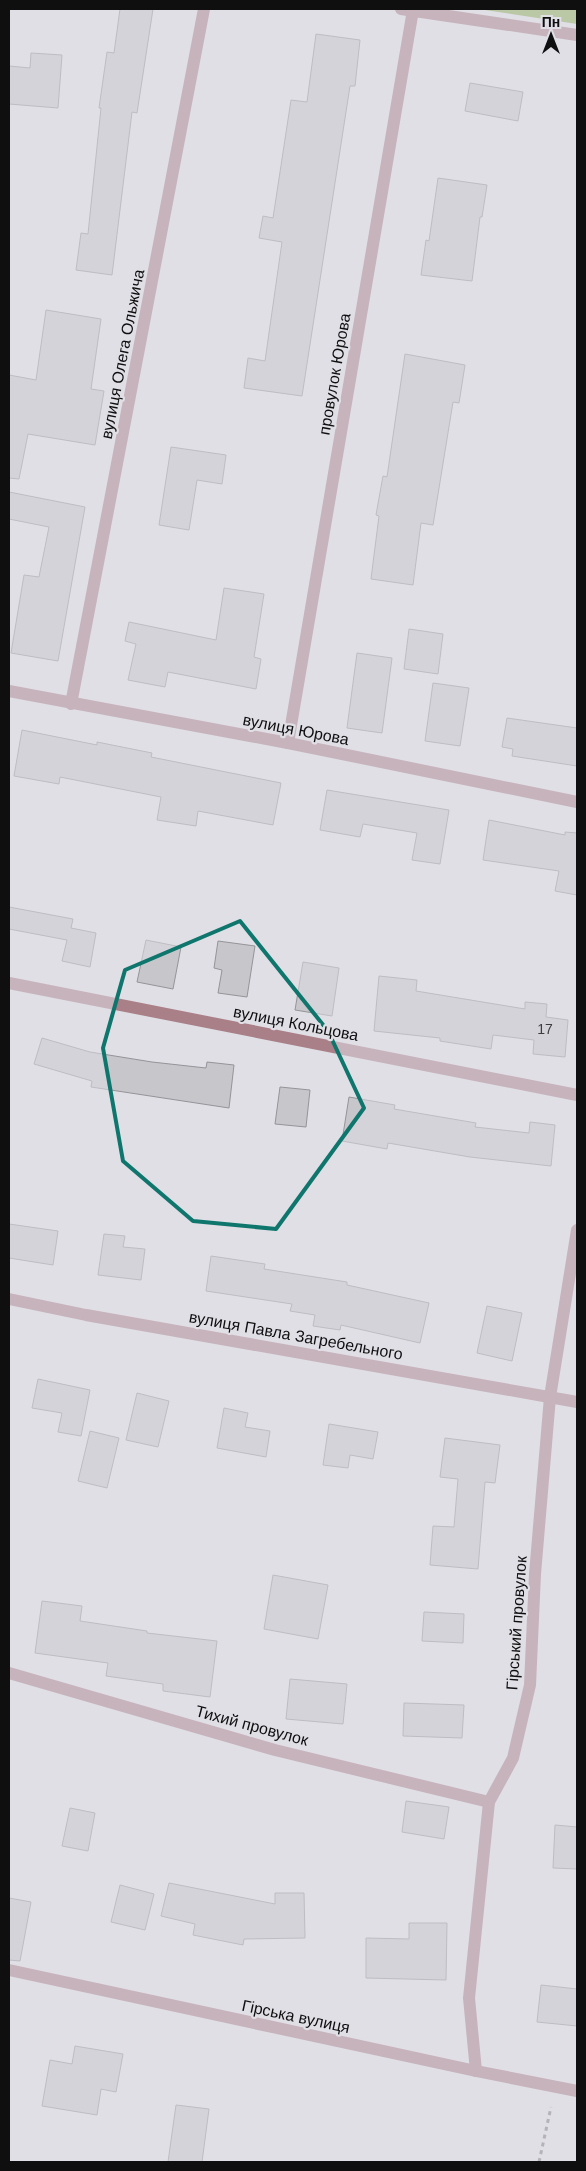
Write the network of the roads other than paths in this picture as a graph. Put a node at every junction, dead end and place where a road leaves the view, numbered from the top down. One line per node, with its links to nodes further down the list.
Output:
1 (204, 9): 5 (street, вулиця Олега Ольжича)
2 (407, 10): 3 (street); 6 (street, провулок Юрова)
3 (577, 36)
4 (9, 691): 5 (street, вулиця Юрова)
5 (71, 704): 6 (street, вулиця Юрова)
6 (288, 743): 7 (street, вулиця Юрова)
7 (577, 802)
8 (9, 983): 9 (street, вулиця Кольцова)
9 (577, 1096)
10 (577, 1230): 12 (street, Гірський провулок)
11 (9, 1299): 12 (street, вулиця Павла Загребельного)
12 (550, 1397): 13 (street, вулиця Павла Загребельного); 15 (street, Гірський провулок)
13 (577, 1402)
14 (9, 1673): 15 (street, Тихий провулок)
15 (489, 1802): 17 (street, Гірський провулок)
16 (9, 1970): 17 (street, Гірська вулиця)
17 (476, 2072): 18 (street, Гірська вулиця)
18 (577, 2091)

